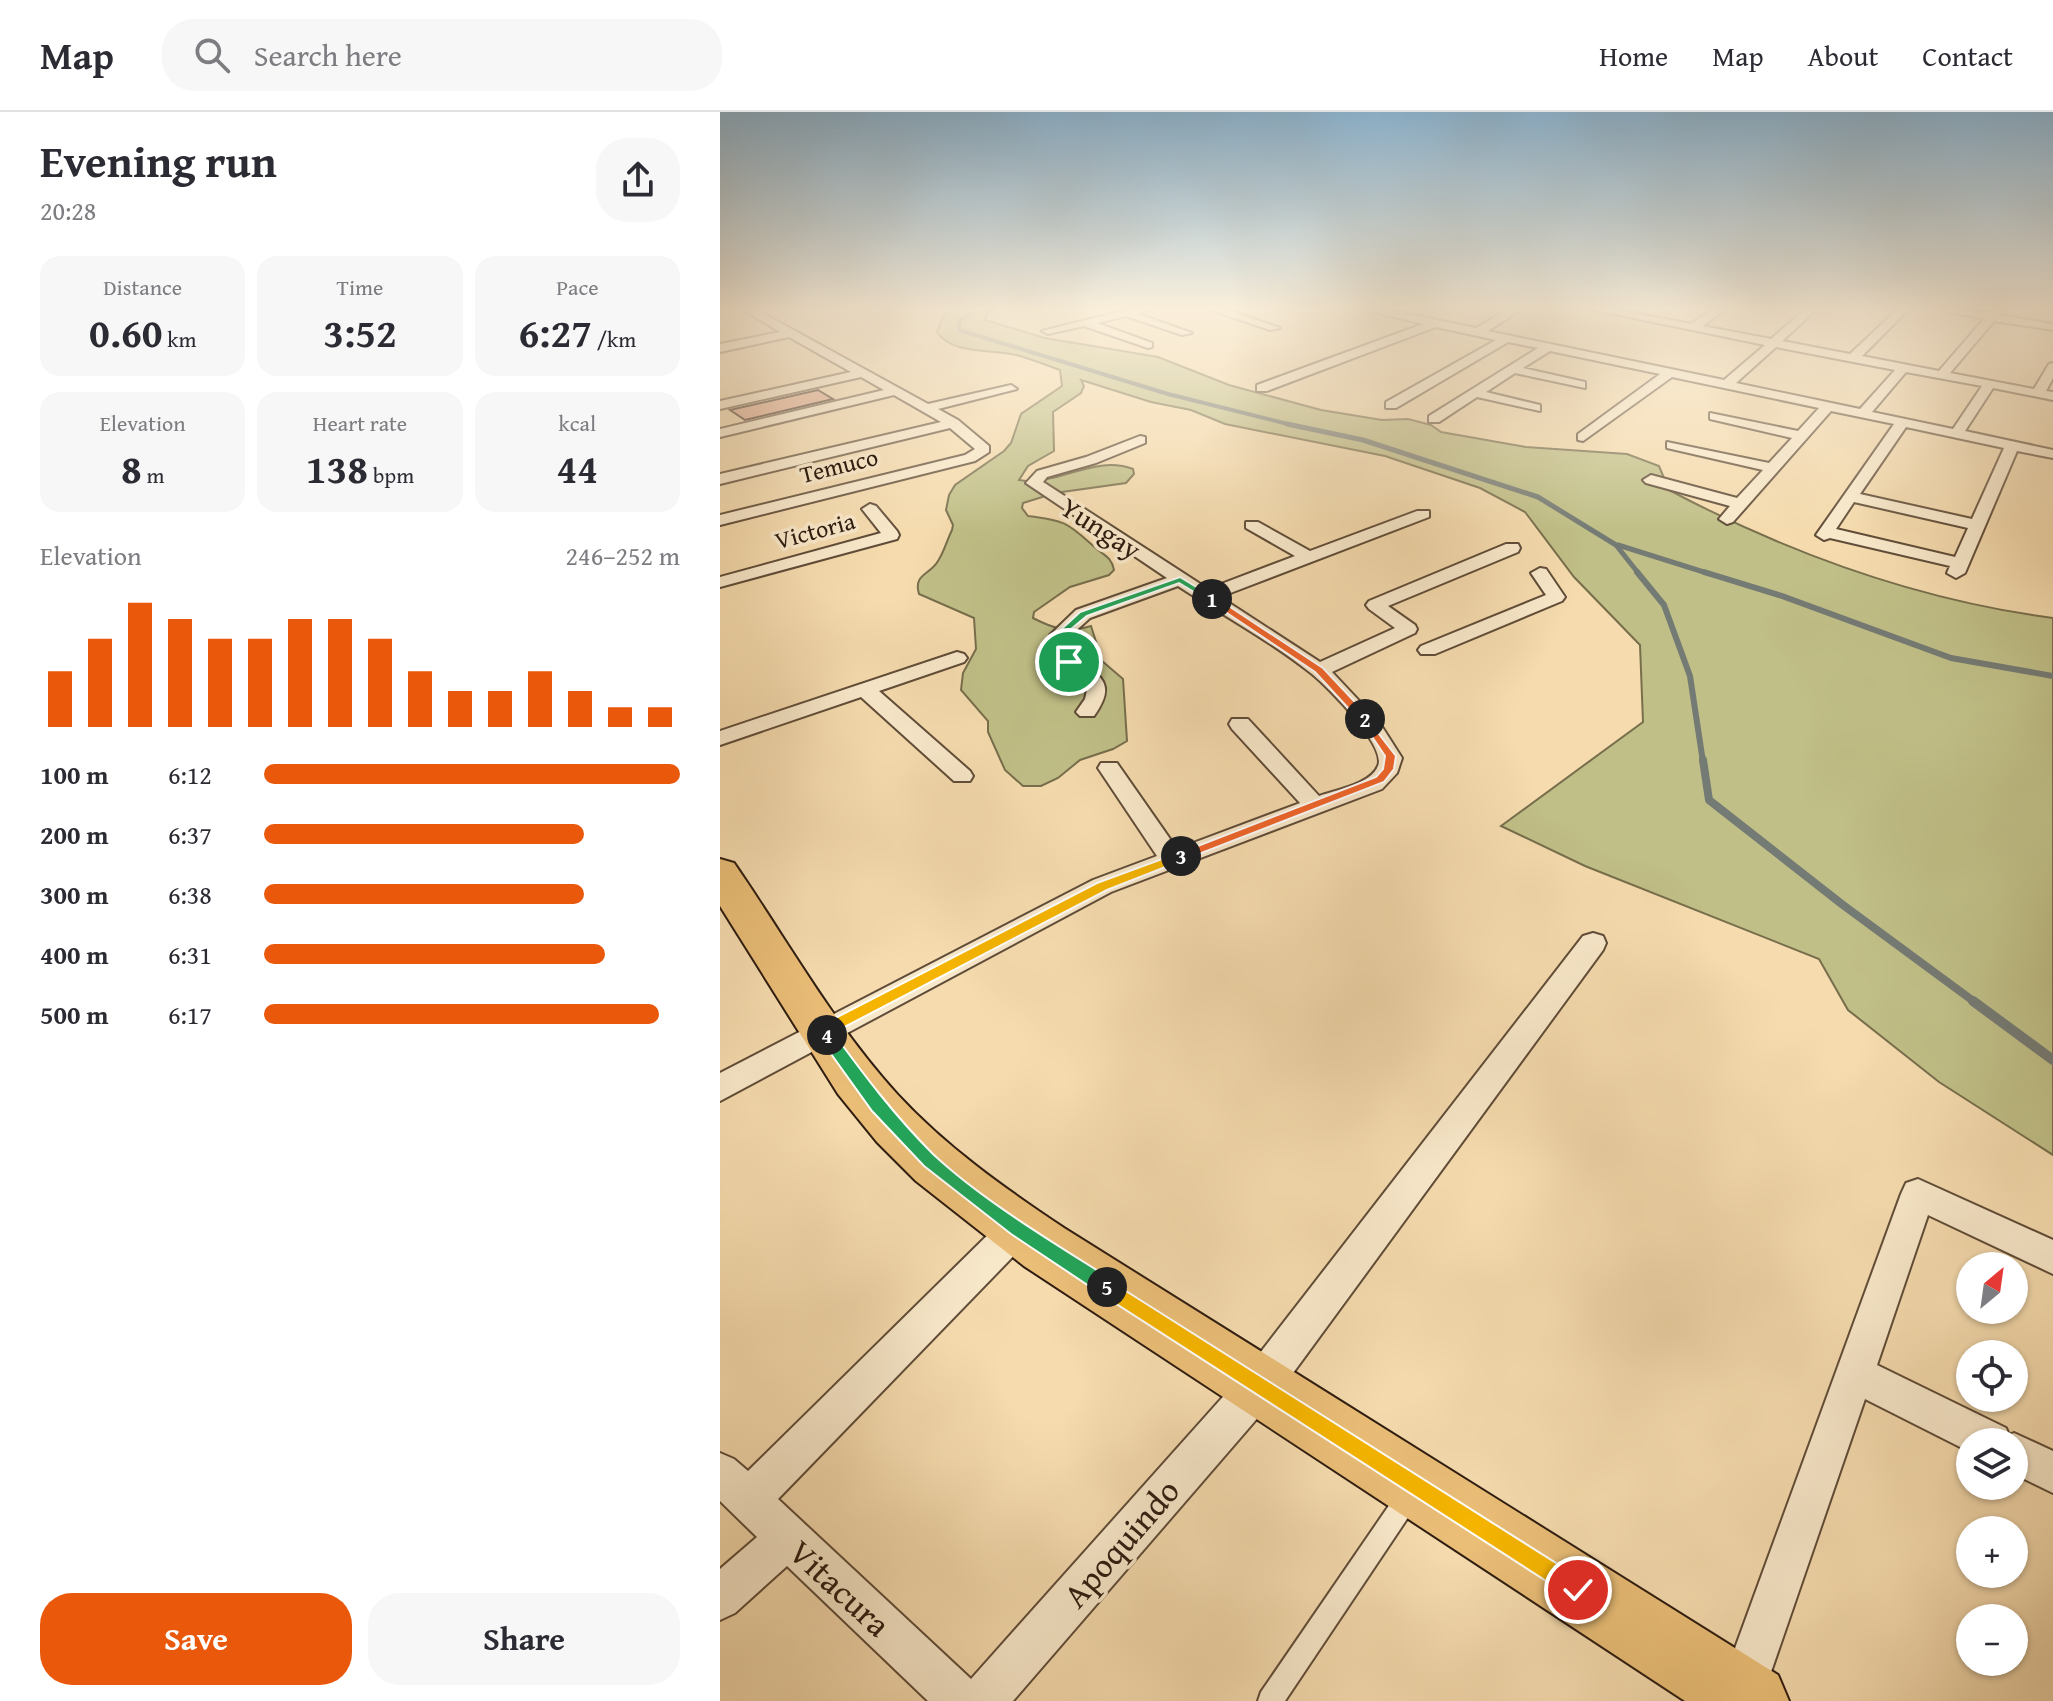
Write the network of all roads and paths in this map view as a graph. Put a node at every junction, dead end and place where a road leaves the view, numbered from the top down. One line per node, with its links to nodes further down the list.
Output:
1 (817, 383): 21 (street)
2 (881, 383): 17 (street)
3 (1275, 383): 15 (street)
4 (1429, 383): 22 (street)
5 (1491, 383): 18 (street)
6 (1573, 383): 13 (street)
7 (1656, 383): 36 (street)
8 (1717, 383): 14 (street)
9 (1890, 383): 27 (street)
10 (1985, 383): 12 (street)
11 (2044, 383): 19 (street)
12 (1990, 384): 19 (street); 34 (street)
13 (1581, 385)
14 (1726, 385): 23 (street)
15 (1262, 388)
16 (1011, 389): 24 (street)
17 (896, 391): 24 (street); 26 (street)
18 (1475, 393): 25 (street); 29 (street)
19 (2038, 393): 20 (street)
20 (2053, 396)
21 (720, 405)
22 (1391, 405)
23 (1828, 406): 27 (street); 35 (street)
24 (927, 408): 31 (street)
25 (1535, 408)
26 (810, 412): 32 (street); 33 (street)
27 (1863, 414): 30 (street)
28 (1715, 416): 35 (street)
29 (1434, 419)
30 (1902, 422): 34 (street); 45 (street)
31 (953, 423): 43 (street); 50 (street, Temuco)
32 (827, 424)
33 (726, 432): 38 (street)
34 (1956, 434): 40 (street)
35 (1803, 436): 42 (street)
36 (1583, 437)
37 (1140, 440): 56 (street, Yungay)
38 (747, 443)
39 (1672, 445): 42 (street)
40 (2012, 446): 41 (street); 52 (street)
41 (2053, 454)
42 (1774, 468): 46 (street)
43 (720, 479)
44 (1651, 480): 46 (street)
45 (1851, 497): 52 (street); 52 (street)
46 (1741, 504): 49 (street)
47 (870, 509): 57 (street, Victoria)
48 (1423, 514): 54 (street)
49 (1727, 519)
50 (720, 520)
51 (1252, 525): 54 (street)
52 (1977, 525)
53 (1512, 548): 59 (street)
54 (1309, 557): 58 (street)
55 (1540, 573): 60 (street)
56 (1180, 579): 58 (street, Yungay); 65 (street)
57 (720, 582)
58 (1206, 596): 62 (street, Yungay)
59 (1408, 629): 60 (street); 62 (street)
60 (1428, 650): 63 (street)
61 (957, 658): 64 (street)
62 (1319, 670): 70 (street, Yungay)
63 (1447, 670)
64 (865, 690): 67 (street); 69 (street)
65 (1087, 712)
66 (1240, 724): 70 (street)
67 (720, 738)
68 (1109, 768): 71 (street)
69 (962, 776)
70 (1315, 806): 71 (street, Yungay)
71 (1172, 860): 74 (street, Yungay)
72 (720, 873): 74 (main road)
73 (1593, 943): 79 (street, Apoquindo)
74 (824, 1031): 75 (street, Yungay); 76 (main road)
75 (720, 1088)
76 (1017, 1229): 79 (main road); 84 (street)
77 (2053, 1257): 78 (street)
78 (1855, 1374): 80 (street); 87 (street)
79 (1260, 1385): 83 (main road); 89 (street, Apoquindo)
80 (1964, 1428)
81 (2028, 1460): 82 (street)
82 (2053, 1473)
83 (1416, 1485): 87 (main road); 90 (lane)
84 (734, 1486): 85 (street, Vitacura)
85 (787, 1538): 86 (street); 88 (street, Vitacura)
86 (720, 1598)
87 (1746, 1698)
88 (961, 1701)
89 (982, 1701)
90 (1270, 1701)

